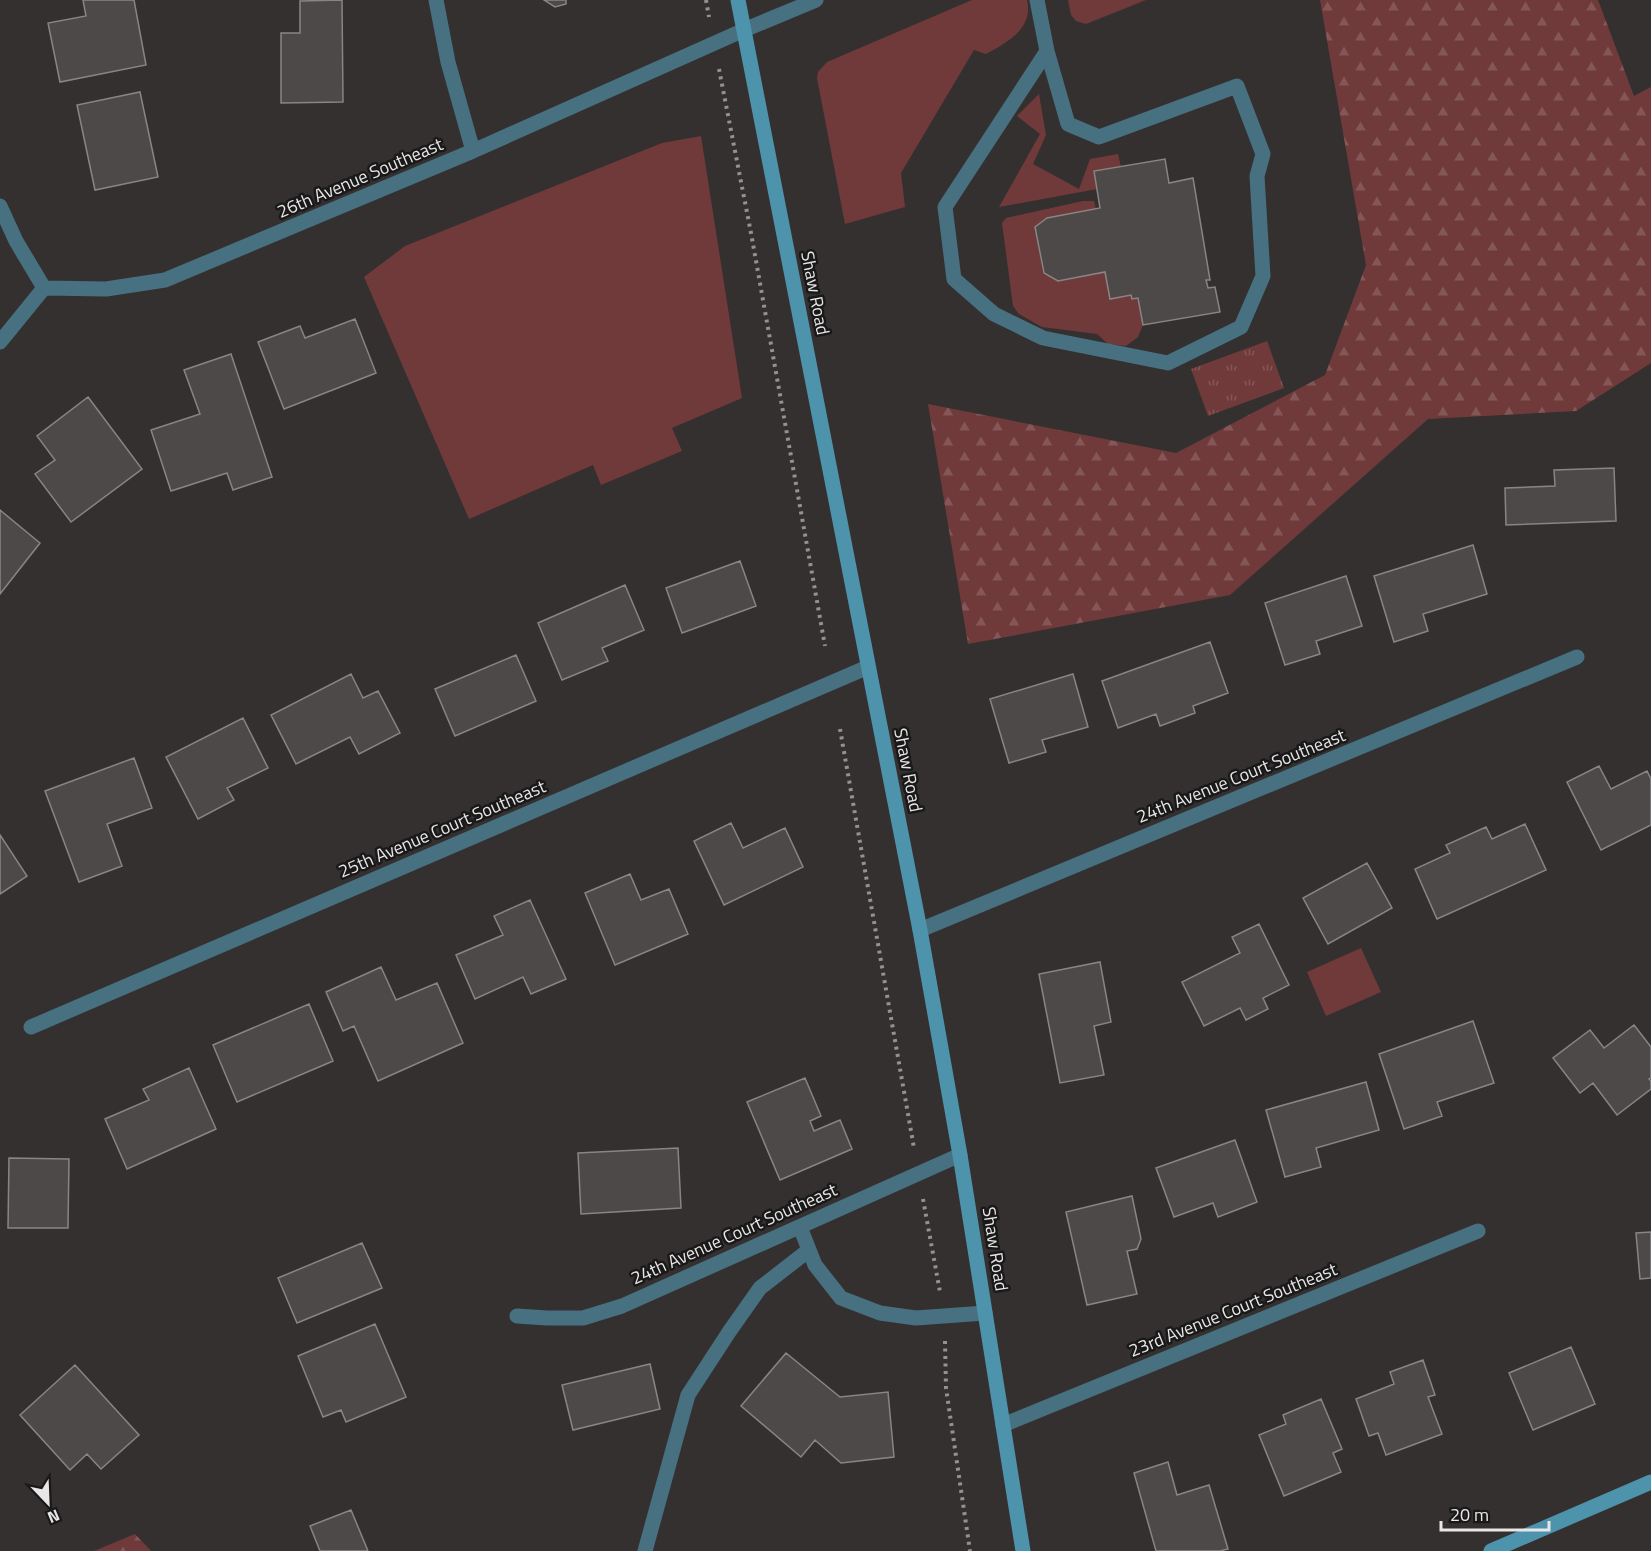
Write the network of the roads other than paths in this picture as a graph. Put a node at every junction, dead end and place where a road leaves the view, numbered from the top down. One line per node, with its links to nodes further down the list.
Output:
1 (436, 0): 7 (street)
2 (738, 0): 5 (main road, Shaw Road)
3 (816, 0): 5 (street, 26th Avenue Southeast)
4 (1038, 0): 6 (street)
5 (744, 30): 7 (street, 26th Avenue Southeast); 12 (main road, Shaw Road)
6 (1047, 51): 6 (street)
7 (473, 151): 9 (street, 26th Avenue Southeast)
8 (0, 206): 9 (street)
9 (44, 288): 10 (street)
10 (0, 342)
11 (1577, 657): 13 (street, 24th Avenue Court Southeast)
12 (868, 667): 13 (main road, Shaw Road); 14 (street, 25th Avenue Court Southeast)
13 (920, 930): 15 (main road, Shaw Road)
14 (31, 1027)
15 (960, 1155): 16 (street, 24th Avenue Court Southeast); 19 (main road, Shaw Road)
16 (800, 1227): 18 (street); 20 (street, 24th Avenue Court Southeast)
17 (1478, 1231): 21 (street, 23rd Avenue Court Southeast)
18 (809, 1250): 19 (street); 23 (street)
19 (985, 1313): 21 (main road, Shaw Road)
20 (517, 1316)
21 (1003, 1425): 24 (main road, Shaw Road)
22 (1651, 1482): 25 (main road)
23 (645, 1551)
24 (1023, 1551)
25 (1491, 1551)

